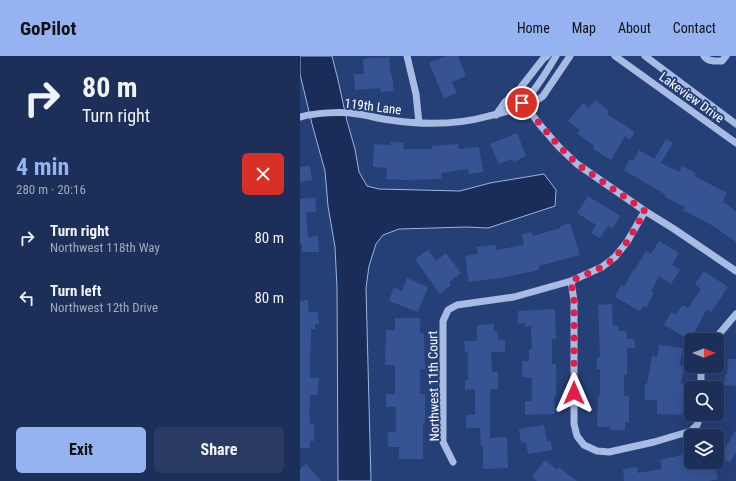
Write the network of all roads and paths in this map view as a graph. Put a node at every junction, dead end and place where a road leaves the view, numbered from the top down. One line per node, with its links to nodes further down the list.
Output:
1 (407, 56): 13 (street)
2 (547, 56): 9 (street)
3 (556, 56): 10 (street)
4 (570, 56): 10 (street)
5 (615, 56): 15 (street, Lakeview Drive)
6 (645, 56): 14 (street, Lakeview Drive)
7 (704, 56): 8 (street)
8 (726, 56)
9 (516, 93): 10 (street); 11 (street)
10 (525, 105): 11 (street, 119th Lane); 16 (street)
11 (498, 114): 13 (street, 119th Lane)
12 (302, 116): 13 (street, 119th Lane)
13 (419, 123)
14 (736, 124)
15 (736, 143)
16 (645, 211): 17 (street); 18 (street)
17 (736, 271)
18 (571, 281): 21 (street); 22 (street, Northwest 11th Court)
19 (736, 314): 20 (street)
20 (720, 333)
21 (698, 421)
22 (453, 462)

